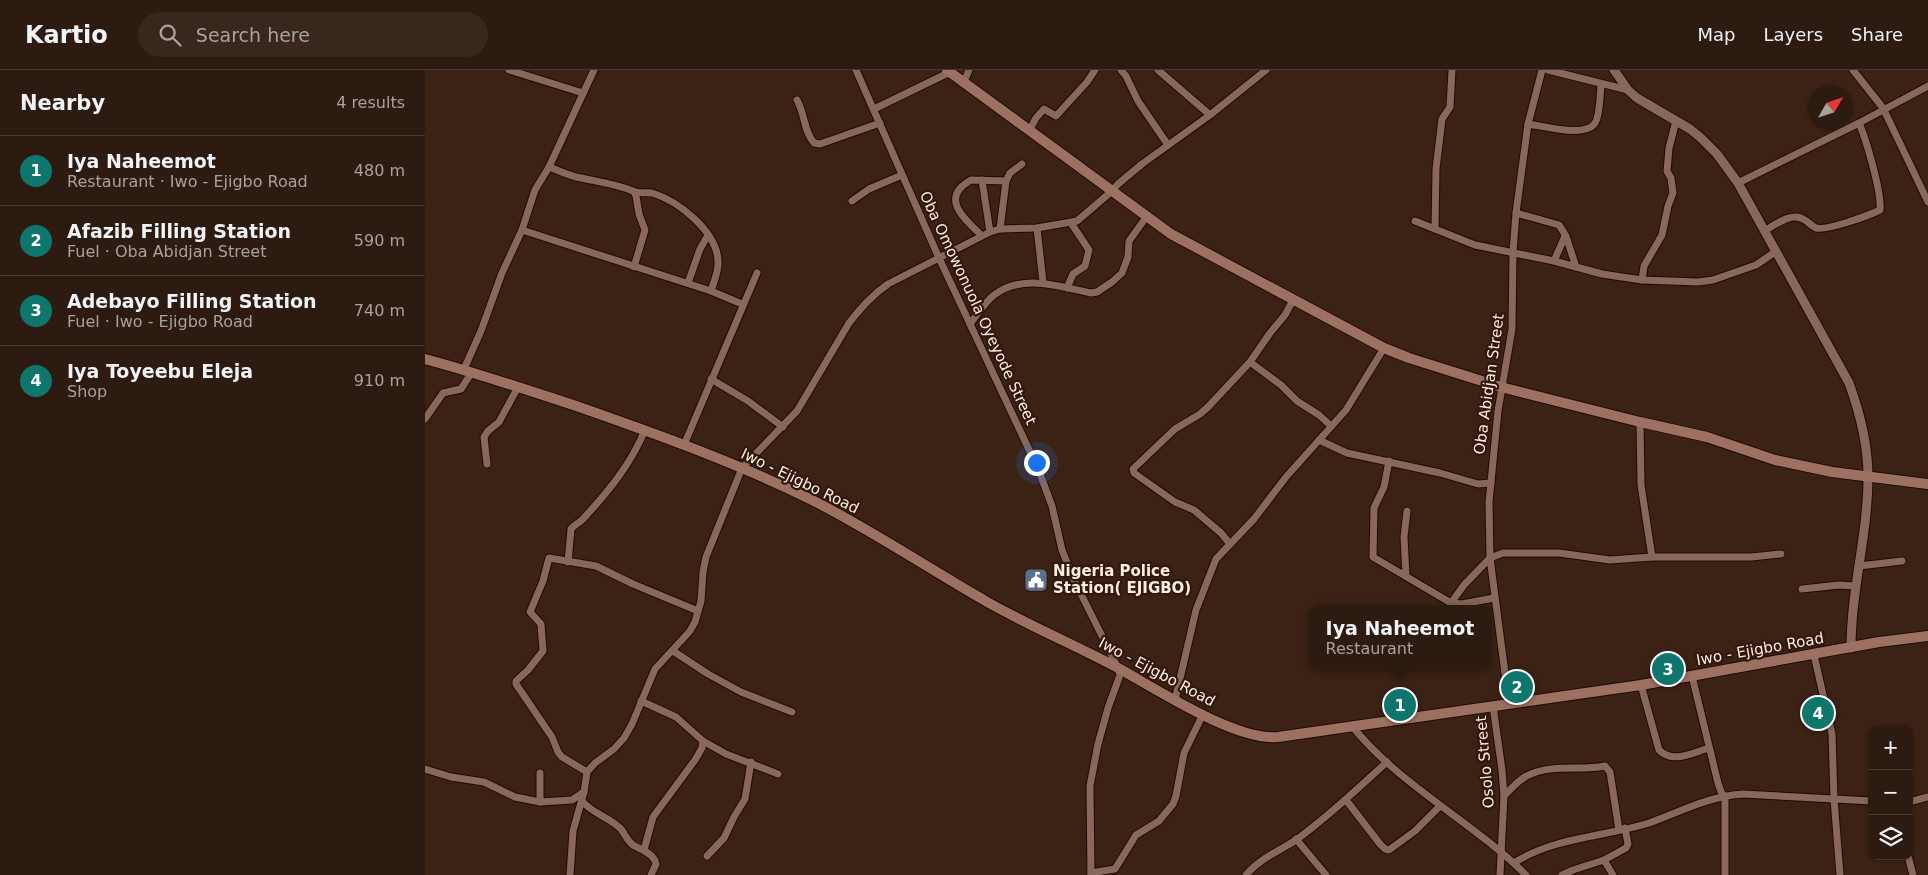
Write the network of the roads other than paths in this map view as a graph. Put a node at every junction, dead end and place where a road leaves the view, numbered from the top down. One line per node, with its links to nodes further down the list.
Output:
1 (509, 70): 20 (street)
2 (594, 70): 20 (street)
3 (856, 70): 23 (street, Oba Omowonuola Oyeyode Street)
4 (969, 70): 15 (street)
5 (1095, 70): 29 (street)
6 (1121, 70): 30 (street)
7 (1158, 70): 24 (street)
8 (1266, 70): 24 (street)
9 (1452, 70): 47 (street)
10 (1542, 70): 28 (street, Oba Abidjan Street)
11 (1548, 70): 16 (street)
12 (1853, 70): 22 (street)
13 (948, 71): 15 (main road); 23 (street)
14 (1616, 73): 18 (street); 19 (street)
15 (964, 82): 29 (main road)
16 (1601, 85): 18 (street); 28 (street)
17 (1928, 86): 22 (street)
18 (1611, 87): 19 (street)
19 (1628, 90): 25 (street)
20 (583, 93): 32 (street)
21 (797, 100): 26 (street)
22 (1883, 108): 27 (street); 40 (street)
23 (873, 109): 26 (street, Oba Omowonuola Oyeyode Street)
24 (1210, 115): 30 (street)
25 (1676, 121): 36 (street); 61 (street)
26 (880, 123): 33 (street, Oba Omowonuola Oyeyode Street)
27 (1859, 123): 36 (street); 49 (street)
28 (1529, 124): 41 (street, Oba Abidjan Street)
29 (1029, 131): 38 (main road)
30 (1168, 145): 38 (street)
31 (1022, 164): 35 (street)
32 (549, 167): 37 (street); 48 (street)
33 (902, 175): 39 (street); 56 (street, Oba Omowonuola Oyeyode Street)
34 (982, 180): 35 (street); 50 (street); 52 (street)
35 (1006, 181): 46 (street)
36 (1738, 183): 49 (street)
37 (634, 192): 51 (street); 58 (street)
38 (1112, 192): 42 (main road); 44 (street)
39 (852, 201)
40 (1928, 202)
41 (1516, 214): 53 (street); 54 (street, Oba Abidjan Street)
42 (1147, 216): 64 (street); 66 (main road)
43 (1415, 221): 47 (street)
44 (1071, 223): 45 (street); 64 (street)
45 (1037, 228): 46 (street); 62 (street)
46 (1000, 229): 50 (street)
47 (1435, 229): 54 (street)
48 (522, 230): 58 (street); 72 (street)
49 (1764, 231): 55 (street)
50 (990, 232): 52 (street)
51 (708, 235): 63 (street); 65 (street)
52 (981, 235): 56 (street)
53 (1565, 236): 57 (street); 59 (street)
54 (1513, 252): 57 (street); 75 (street, Oba Abidjan Street)
55 (1775, 252): 61 (street); 86 (street)
56 (939, 258): 68 (street, Oba Omowonuola Oyeyode Street); 79 (street)
57 (1554, 261): 59 (street)
58 (634, 267): 63 (street)
59 (1577, 267): 61 (street)
60 (757, 273): 67 (street)
61 (1642, 280)
62 (1043, 282): 64 (street); 68 (street)
63 (687, 283): 65 (street)
64 (1067, 288)
65 (711, 291): 67 (street)
66 (1293, 300): 69 (main road); 71 (street)
67 (742, 304): 73 (street)
68 (970, 324): 107 (street, Oba Omowonuola Oyeyode Street)
69 (1384, 348): 75 (main road); 78 (street)
70 (425, 359): 72 (main road, Iwo - Ejigbo Road)
71 (1250, 362): 78 (street); 90 (street)
72 (468, 371): 74 (main road, Iwo - Ejigbo Road); 76 (street)
73 (711, 379): 79 (street); 82 (street)
74 (518, 386): 80 (main road, Iwo - Ejigbo Road); 84 (street)
75 (1501, 388): 77 (main road); 87 (street, Oba Abidjan Street)
76 (425, 419)
77 (1640, 422): 86 (main road); 92 (street)
78 (1331, 426): 81 (street)
79 (783, 427): 85 (street)
80 (645, 430): 82 (main road, Iwo - Ejigbo Road); 95 (street)
81 (1319, 440): 83 (street); 90 (street)
82 (683, 445): 85 (main road, Iwo - Ejigbo Road)
83 (1389, 461): 87 (street); 97 (street)
84 (487, 464)
85 (742, 468): 102 (street); 107 (main road, Iwo - Ejigbo Road)
86 (1868, 475): 88 (main road); 96 (street)
87 (1491, 483): 93 (street, Oba Abidjan Street)
88 (1928, 484)
89 (1407, 511): 97 (street)
90 (1230, 544): 110 (street)
91 (1781, 554): 92 (street)
92 (1653, 557): 93 (street)
93 (1490, 558): 100 (street, Oba Abidjan Street); 101 (street)
94 (1902, 561): 96 (street)
95 (568, 562): 102 (street); 122 (street)
96 (1859, 566): 98 (street)
97 (1406, 576): 101 (street)
98 (1856, 586): 99 (street); 104 (street)
99 (1802, 589)
100 (1494, 598): 101 (street); 112 (street, Oba Abidjan Street)
101 (1451, 603)
102 (698, 611): 105 (street)
103 (1928, 636): 104 (main road, Iwo - Ejigbo Road)
104 (1851, 648): 106 (main road, Iwo - Ejigbo Road)
105 (673, 651): 111 (street); 114 (street)
106 (1814, 655): 108 (main road, Iwo - Ejigbo Road); 129 (street)
107 (1118, 668): 110 (main road, Iwo - Ejigbo Road); 144 (street)
108 (1693, 676): 109 (main road, Iwo - Ejigbo Road); 118 (street)
109 (1641, 685): 112 (main road, Iwo - Ejigbo Road); 118 (street)
110 (1175, 700): 115 (main road, Iwo - Ejigbo Road)
111 (641, 701): 117 (street); 122 (street)
112 (1509, 704): 113 (main road, Iwo - Ejigbo Road)
113 (1493, 706): 116 (main road, Iwo - Ejigbo Road); 126 (street, Osolo Street)
114 (793, 712)
115 (1203, 714): 116 (main road, Iwo - Ejigbo Road); 144 (street)
116 (1352, 726): 120 (street)
117 (703, 741): 119 (street); 138 (street)
118 (1709, 748): 127 (street)
119 (751, 762): 124 (street); 140 (street)
120 (1387, 762): 130 (street); 135 (street)
121 (425, 769): 134 (street)
122 (587, 772): 125 (street)
123 (540, 773): 134 (street)
124 (778, 774)
125 (584, 792): 131 (street); 134 (street)
126 (1504, 796): 136 (street); 139 (street, Osolo Street)
127 (1725, 796): 129 (street); 136 (street); 153 (street)
128 (1928, 797): 133 (street)
129 (1834, 799): 132 (street); 154 (street)
130 (1346, 800): 135 (street); 137 (street)
131 (582, 801): 138 (street); 145 (street)
132 (1868, 801)
133 (1913, 801)
134 (540, 802)
135 (1440, 806): 139 (street)
136 (1622, 829): 141 (street); 143 (street)
137 (1296, 840): 147 (street); 148 (street)
138 (644, 850): 146 (street)
139 (1501, 852): 143 (street); 149 (street, Osolo Street)
140 (707, 856)
141 (1604, 860): 151 (street); 152 (street)
142 (1910, 860): 155 (street)
143 (1515, 863): 150 (street)
144 (1091, 874)
145 (570, 875)
146 (651, 875)
147 (1246, 875)
148 (1326, 875)
149 (1500, 875)
150 (1526, 875)
151 (1561, 875)
152 (1613, 875)
153 (1725, 875)
154 (1840, 875)
155 (1913, 875)

